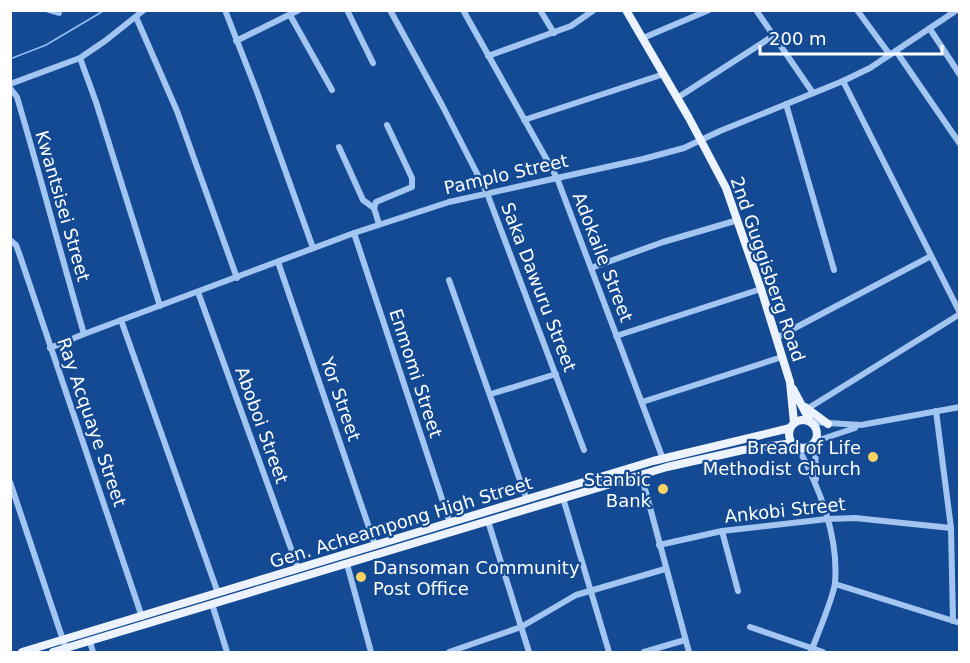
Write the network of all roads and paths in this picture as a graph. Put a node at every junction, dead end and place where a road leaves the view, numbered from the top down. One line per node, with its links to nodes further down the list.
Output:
1 (49, 10): 16 (street)
2 (144, 10): 18 (street)
3 (225, 10): 24 (street)
4 (299, 10): 17 (street)
5 (347, 10): 28 (street)
6 (390, 10): 43 (street, Saka Dawuru Street)
7 (463, 10): 26 (street, Adokaile Street)
8 (540, 10): 21 (street)
9 (594, 10): 21 (street)
10 (626, 10): 23 (main road, 2nd Guggisberg Road)
11 (709, 10): 23 (street)
12 (756, 10): 22 (street)
13 (857, 10): 25 (street)
14 (939, 10): 19 (street)
15 (957, 10): 19 (street, Pamplo Street)
16 (59, 13)
17 (290, 15): 24 (street); 33 (street)
18 (136, 17): 27 (street); 54 (street)
19 (945, 19): 20 (street, Pamplo Street)
20 (930, 29): 25 (street, Pamplo Street); 30 (street)
21 (554, 33): 26 (street)
22 (773, 36): 34 (street); 35 (street)
23 (643, 38): 29 (main road, 2nd Guggisberg Road)
24 (237, 41): 49 (street)
25 (893, 53): 31 (street, Pamplo Street); 40 (street)
26 (488, 56): 37 (street, Adokaile Street)
27 (80, 58): 32 (street); 58 (street)
28 (374, 63)
29 (664, 74): 35 (main road, 2nd Guggisberg Road); 37 (street)
30 (960, 75)
31 (843, 81): 34 (street, Pamplo Street); 50 (street)
32 (10, 86): 61 (street, Kwantsisei Street)
33 (332, 90)
34 (813, 93): 36 (street, Pamplo Street)
35 (677, 98): 39 (main road, 2nd Guggisberg Road)
36 (786, 104): 39 (street, Pamplo Street); 53 (street)
37 (524, 120): 42 (street, Adokaile Street)
38 (387, 125): 44 (street)
39 (701, 140): 42 (street, Pamplo Street); 45 (main road, 2nd Guggisberg Road)
40 (960, 144)
41 (339, 147): 44 (street)
42 (557, 178): 43 (street, Pamplo Street); 52 (street, Adokaile Street)
43 (487, 193): 46 (street, Pamplo Street); 66 (street, Saka Dawuru Street)
44 (374, 208): 46 (street)
45 (738, 220): 52 (street); 56 (main road, 2nd Guggisberg Road)
46 (380, 224): 47 (street, Pamplo Street)
47 (354, 233): 49 (street, Pamplo Street); 92 (street, Enmomi Street)
48 (10, 240): 64 (street, Ray Acquaye Street)
49 (313, 248): 51 (street, Pamplo Street)
50 (931, 256): 59 (street); 63 (street)
51 (278, 262): 54 (street, Pamplo Street); 95 (street, Yor Street)
52 (591, 268): 62 (street, Adokaile Street)
53 (834, 270)
54 (237, 278): 57 (street, Pamplo Street)
55 (449, 280): 68 (street)
56 (761, 289): 62 (street); 63 (main road, 2nd Guggisberg Road)
57 (198, 292): 58 (street, Pamplo Street); 98 (street, Aboboi Street)
58 (160, 306): 60 (street, Pamplo Street)
59 (960, 314): 72 (street)
60 (121, 320): 61 (street, Pamplo Street); 103 (street)
61 (84, 333): 64 (street, Pamplo Street)
62 (616, 336): 70 (street, Adokaile Street)
63 (776, 338): 65 (main road, 2nd Guggisberg Road)
64 (50, 348): 105 (street, Ray Acquaye Street)
65 (782, 357): 67 (main road, 2nd Guggisberg Road); 70 (street)
66 (556, 374): 68 (street); 82 (street, Saka Dawuru Street)
67 (790, 382): 69 (main road, 2nd Guggisberg Road); 73 (main road, 2nd Guggisberg Road)
68 (490, 394): 89 (street)
69 (799, 398): 72 (main road); 75 (main road, 2nd Guggisberg Road)
70 (642, 402): 83 (street, Adokaile Street)
71 (960, 407): 74 (street)
72 (807, 409): 76 (main road)
73 (794, 410): 78 (main road, 2nd Guggisberg Road); 79 (main road)
74 (936, 411): 77 (street); 93 (street)
75 (811, 422): 76 (street); 78 (main road); 80 (main road)
76 (828, 424): 77 (street)
77 (861, 425): 80 (street)
78 (792, 426): 79 (main road, Gen. Acheampong High Street); 81 (main road)
79 (776, 432): 83 (main road, Gen. Acheampong High Street)
80 (816, 441): 81 (main road); 86 (street)
81 (795, 445): 84 (main road, Gen. Acheampong High Street); 86 (street)
82 (584, 450)
83 (663, 459): 89 (main road, Gen. Acheampong High Street)
84 (641, 474): 88 (main road, Gen. Acheampong High Street); 96 (street)
85 (10, 482): 87 (street)
86 (816, 483): 90 (street)
87 (13, 496): 111 (street)
88 (563, 498): 91 (main road, Gen. Acheampong High Street); 101 (street)
89 (527, 500): 92 (main road, Gen. Acheampong High Street)
90 (827, 519): 93 (street, Ankobi Street); 94 (street, Ankobi Street); 100 (street)
91 (488, 521): 97 (main road, Gen. Acheampong High Street); 107 (street)
92 (450, 523): 95 (main road, Gen. Acheampong High Street)
93 (951, 528): 106 (street)
94 (722, 531): 96 (street, Ankobi Street); 102 (street)
95 (375, 545): 98 (main road, Gen. Acheampong High Street)
96 (659, 545): 99 (street)
97 (347, 564): 104 (main road, Gen. Acheampong High Street); 117 (street)
98 (298, 568): 103 (main road, Gen. Acheampong High Street)
99 (665, 568): 101 (street); 109 (street)
100 (835, 584): 106 (street); 112 (street)
101 (591, 590): 107 (street); 120 (street)
102 (738, 591)
103 (218, 593): 105 (main road, Gen. Acheampong High Street)
104 (212, 604): 110 (main road, Gen. Acheampong High Street); 116 (street)
105 (142, 616): 111 (main road, Gen. Acheampong High Street)
106 (956, 622)
107 (521, 627): 118 (street); 119 (street)
108 (750, 627): 112 (street)
109 (685, 640): 121 (street); 122 (street)
110 (90, 642): 111 (main road, Gen. Acheampong High Street); 115 (street)
111 (64, 644): 113 (main road, Gen. Acheampong High Street); 114 (main road, Gen. Acheampong High Street)
112 (811, 651): 123 (street)
113 (22, 652)
114 (53, 652)
115 (93, 652)
116 (227, 652)
117 (371, 652)
118 (449, 652)
119 (530, 652)
120 (609, 652)
121 (644, 652)
122 (689, 652)
123 (823, 652)

